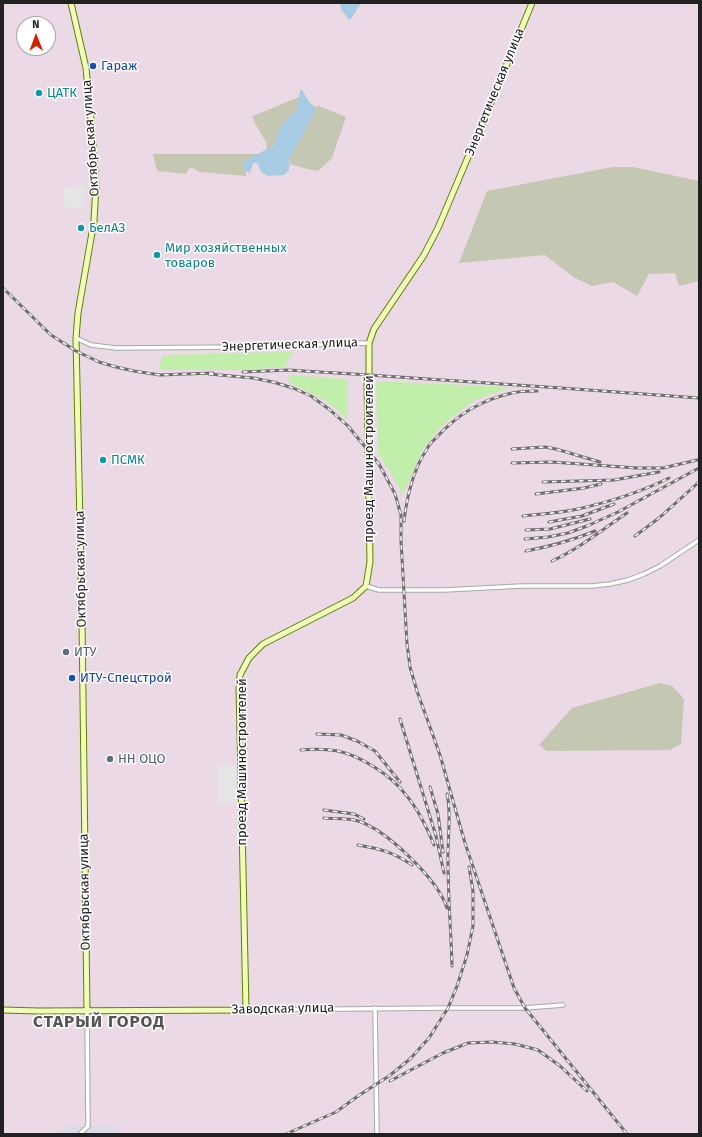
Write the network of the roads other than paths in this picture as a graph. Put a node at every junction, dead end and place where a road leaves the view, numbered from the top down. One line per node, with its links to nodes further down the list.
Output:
1 (71, 3): 3 (street, Октябрьская улица)
2 (532, 3): 4 (street, Энергетическая улица)
3 (76, 338): 4 (street, Энергетическая улица); 11 (street, Октябрьская улица)
4 (369, 343): 6 (street, проезд Машиностроителей)
5 (698, 543): 6 (street)
6 (366, 586): 10 (street, проезд Машиностроителей)
7 (563, 1005): 8 (street, Заводская улица)
8 (375, 1008): 10 (street, Заводская улица); 13 (street)
9 (3, 1010): 11 (street, Заводская улица)
10 (246, 1010): 11 (street, Заводская улица)
11 (87, 1011): 12 (street, Октябрьская улица)
12 (80, 1134)
13 (377, 1134)

